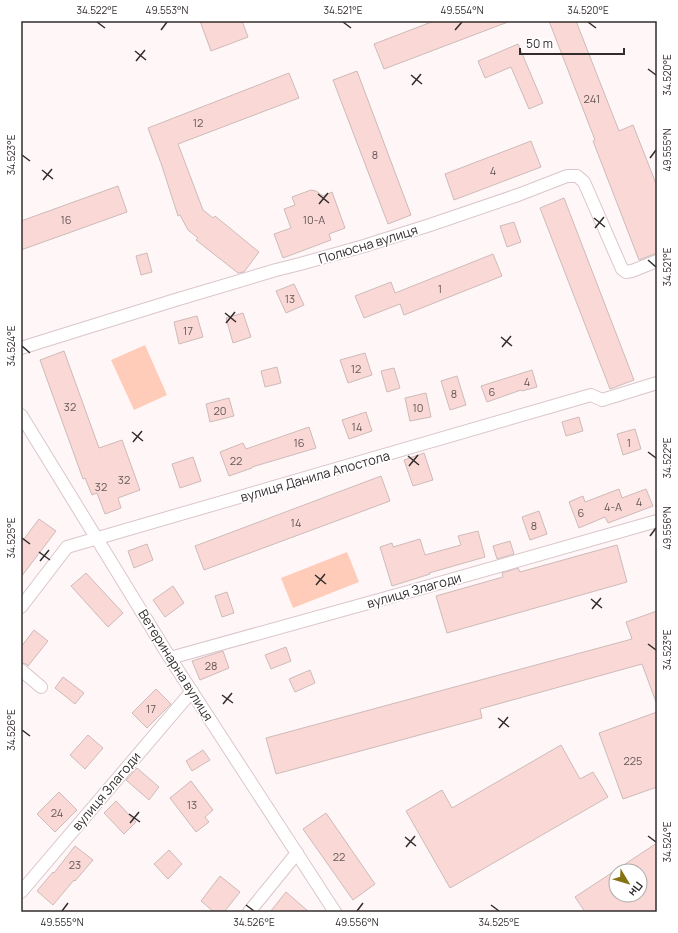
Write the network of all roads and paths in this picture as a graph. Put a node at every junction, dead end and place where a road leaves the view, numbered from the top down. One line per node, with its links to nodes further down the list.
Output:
1 (657, 261): 2 (street, Полюсна вулиця)
2 (21, 348)
3 (657, 383): 6 (street, вулиця Данила Апостола)
4 (21, 416): 6 (street, Ветеринарна вулиця)
5 (657, 521): 8 (street, вулиця Злагоди)
6 (97, 539): 7 (street, вулиця Данила Апостола); 8 (street, Ветеринарна вулиця)
7 (21, 607)
8 (170, 658): 11 (street, Ветеринарна вулиця)
9 (21, 670): 10 (street)
10 (41, 687)
11 (192, 691): 12 (street, Ветеринарна вулиця); 13 (street, вулиця Злагоди)
12 (297, 853): 14 (street); 15 (street, Ветеринарна вулиця)
13 (21, 892)
14 (249, 912)
15 (335, 912)

